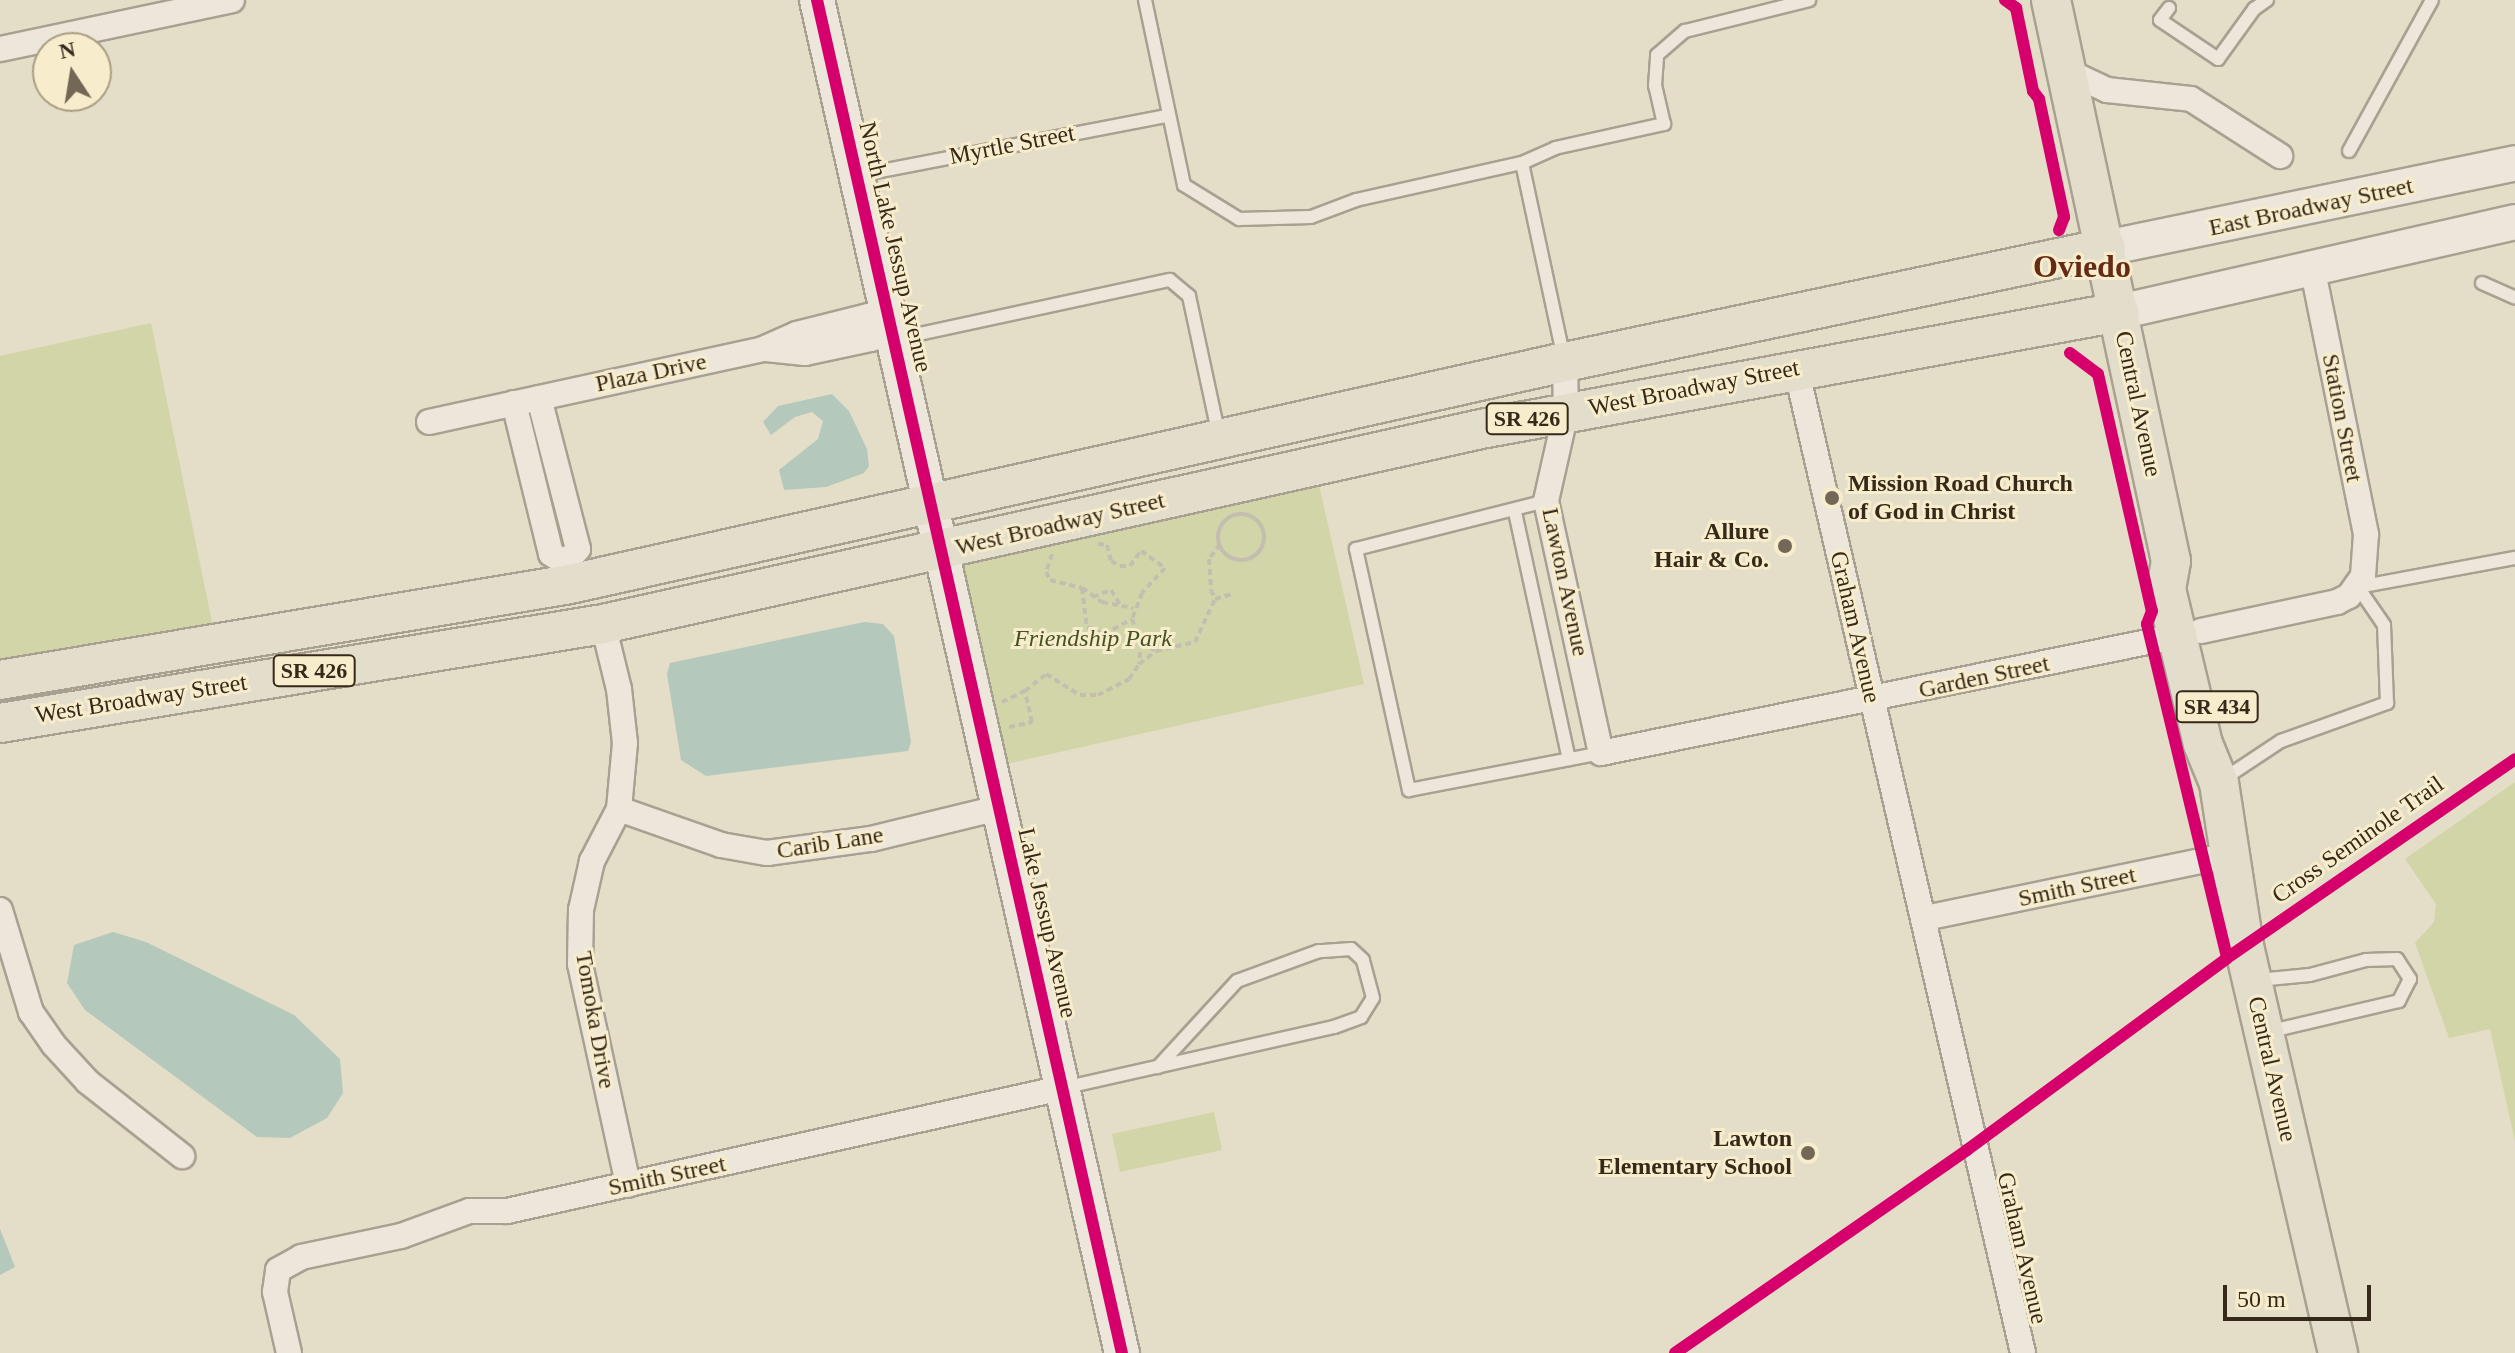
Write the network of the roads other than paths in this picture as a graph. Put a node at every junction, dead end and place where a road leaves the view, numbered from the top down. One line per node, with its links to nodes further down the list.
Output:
1 (232, 0): 8 (street)
2 (817, 0): 17 (street, North Lake Jessup Avenue)
3 (1145, 0): 12 (lane)
4 (1809, 0): 15 (lane)
5 (2051, 0): 11 (main road, Central Avenue)
6 (2267, 0): 9 (lane)
7 (2432, 0): 13 (lane)
8 (197, 4): 10 (street)
9 (2169, 8)
10 (0, 49)
11 (2067, 71): 14 (street); 19 (main road, Central Avenue)
12 (1167, 116): 15 (lane); 17 (lane, Myrtle Street)
13 (2349, 151)
14 (2280, 156)
15 (1522, 163): 25 (lane)
16 (2515, 163): 19 (street, East Broadway Street)
17 (857, 175): 24 (street, North Lake Jessup Avenue)
18 (2515, 222): 20 (street)
19 (2106, 248): 23 (main road, Central Avenue / SR 434); 25 (main road, West Broadway Street / SR 426)
20 (2313, 270): 23 (street); 38 (street, Station Street)
21 (2482, 283): 22 (lane)
22 (2515, 298)
23 (2119, 312): 26 (main road, West Broadway Street / SR 426); 40 (main road, Central Avenue / SR 434)
24 (891, 331): 27 (street, Plaza Drive); 31 (lane); 33 (street, North Lake Jessup Avenue)
25 (1565, 362): 29 (street, Lawton Avenue); 31 (main road, West Broadway Street / SR 426)
26 (1796, 368): 29 (main road, West Broadway Street / SR 426); 42 (street, Graham Avenue)
27 (539, 398): 28 (street, Plaza Drive); 37 (street)
28 (514, 403): 30 (street, Plaza Drive); 37 (street)
29 (1566, 412): 32 (street, Lawton Avenue); 35 (main road, West Broadway Street / SR 426)
30 (429, 422)
31 (1220, 438): 33 (main road, West Broadway Street / SR 426)
32 (1546, 501): 34 (lane); 44 (street, Lawton Avenue)
33 (930, 503): 35 (street, Lake Jessup Avenue); 37 (main road, West Broadway Street / SR 426)
34 (1515, 512): 45 (lane); 45 (lane)
35 (941, 551): 39 (main road, West Broadway Street / SR 426); 47 (street, Lake Jessup Avenue)
36 (2515, 558): 38 (lane)
37 (568, 573): 41 (main road, West Broadway Street / SR 426)
38 (2362, 577): 40 (street, Garden Street); 46 (lane)
39 (603, 624): 43 (main road, West Broadway Street / SR 426); 48 (street, Tomoka Drive)
40 (2189, 633): 42 (street, Garden Street); 46 (main road, Central Avenue / SR 434)
41 (0, 680)
42 (1872, 701): 44 (street, Garden Street); 51 (street, Graham Avenue)
43 (0, 723)
44 (1601, 753): 45 (lane)
45 (1569, 759)
46 (2219, 783): 49 (main road, Central Avenue / SR 434)
47 (998, 808): 48 (street, Carib Lane); 55 (street, Lake Jessup Avenue)
48 (619, 809): 57 (street, Tomoka Drive)
49 (2229, 855): 51 (street, Smith Street); 52 (main road, Central Avenue / SR 434)
50 (0, 910): 56 (street)
51 (1925, 918): 60 (street, Graham Avenue)
52 (2252, 981): 53 (main road, Central Avenue / SR 434); 53 (lane)
53 (2264, 1033): 61 (main road, Central Avenue / SR 434)
54 (1158, 1067): 54 (lane); 55 (lane)
55 (1062, 1088): 57 (street, Smith Street); 59 (street, Lake Jessup Avenue)
56 (182, 1156)
57 (628, 1185): 58 (street, Smith Street)
58 (289, 1353)
59 (1122, 1353)
60 (2023, 1353)
61 (2338, 1353)

